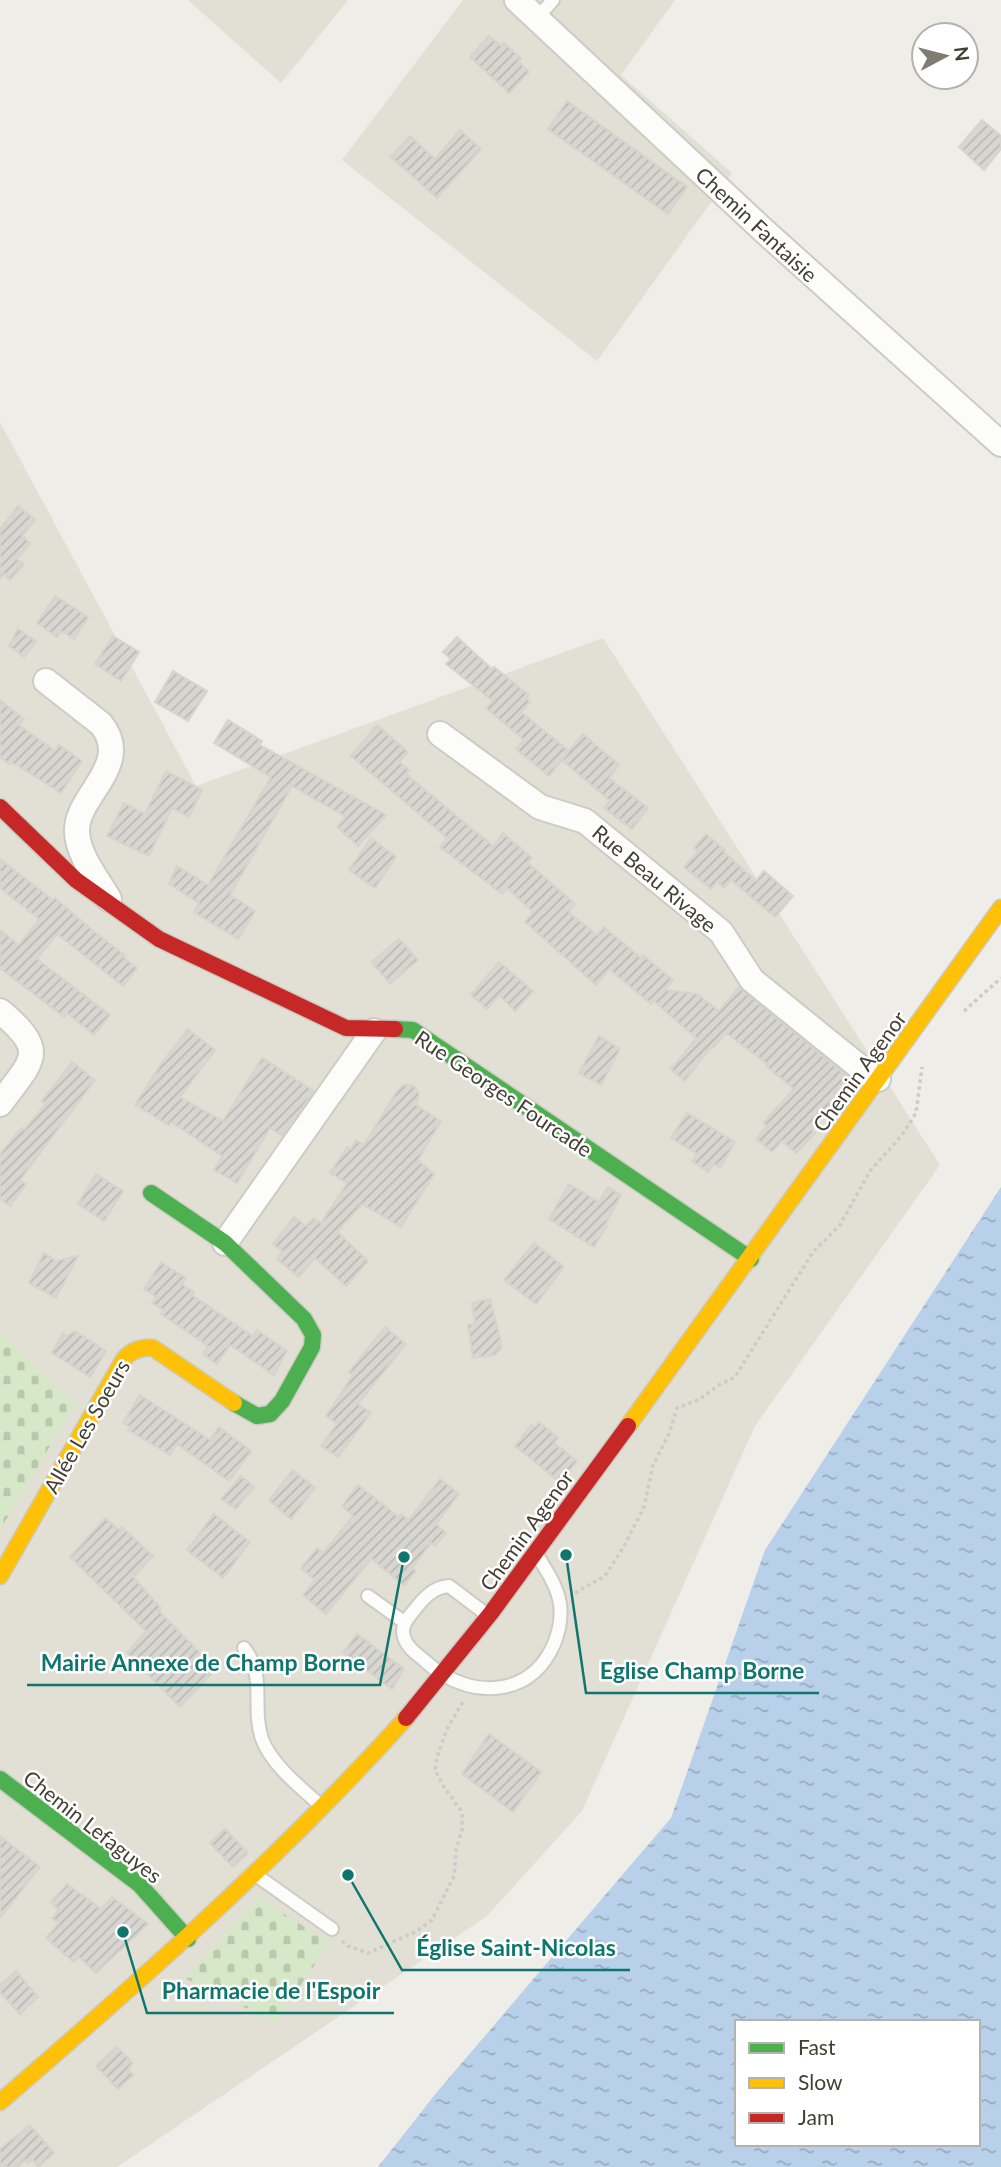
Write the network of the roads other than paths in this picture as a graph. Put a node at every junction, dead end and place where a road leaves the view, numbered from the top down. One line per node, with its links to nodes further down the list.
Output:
1 (517, 0): 3 (street, Chemin Fantaisie)
2 (553, 0): 3 (lane)
3 (536, 19): 4 (street, Chemin Fantaisie)
4 (1001, 444)
5 (46, 681): 8 (street)
6 (440, 734): 12 (street, Rue Beau Rivage)
7 (0, 807): 8 (main road, Rue Georges Fourcade)
8 (113, 906): 11 (main road, Rue Georges Fourcade)
9 (1001, 908): 12 (main road, Chemin Agenor)
10 (0, 1011): 13 (street)
11 (374, 1031): 15 (street); 16 (main road, Rue Georges Fourcade)
12 (878, 1079): 16 (main road, Chemin Agenor)
13 (0, 1104)
14 (151, 1193): 15 (main road, Allée Les Soeurs)
15 (225, 1243): 18 (main road, Allée Les Soeurs)
16 (751, 1259): 17 (main road, Chemin Agenor)
17 (535, 1553): 20 (main road, Chemin Agenor); 23 (lane)
18 (0, 1576)
19 (368, 1596): 21 (lane)
20 (489, 1616): 21 (lane); 23 (main road, Chemin Agenor)
21 (404, 1622): 23 (lane)
22 (244, 1648): 25 (lane)
23 (442, 1674): 25 (main road, Chemin Agenor)
24 (0, 1779): 28 (main road, Chemin Lefaguyes)
25 (323, 1807): 26 (main road, Chemin Agenor)
26 (256, 1875): 27 (lane); 28 (main road, Chemin Agenor)
27 (332, 1929)
28 (188, 1939): 29 (main road, Chemin Agenor)
29 (0, 2102)

